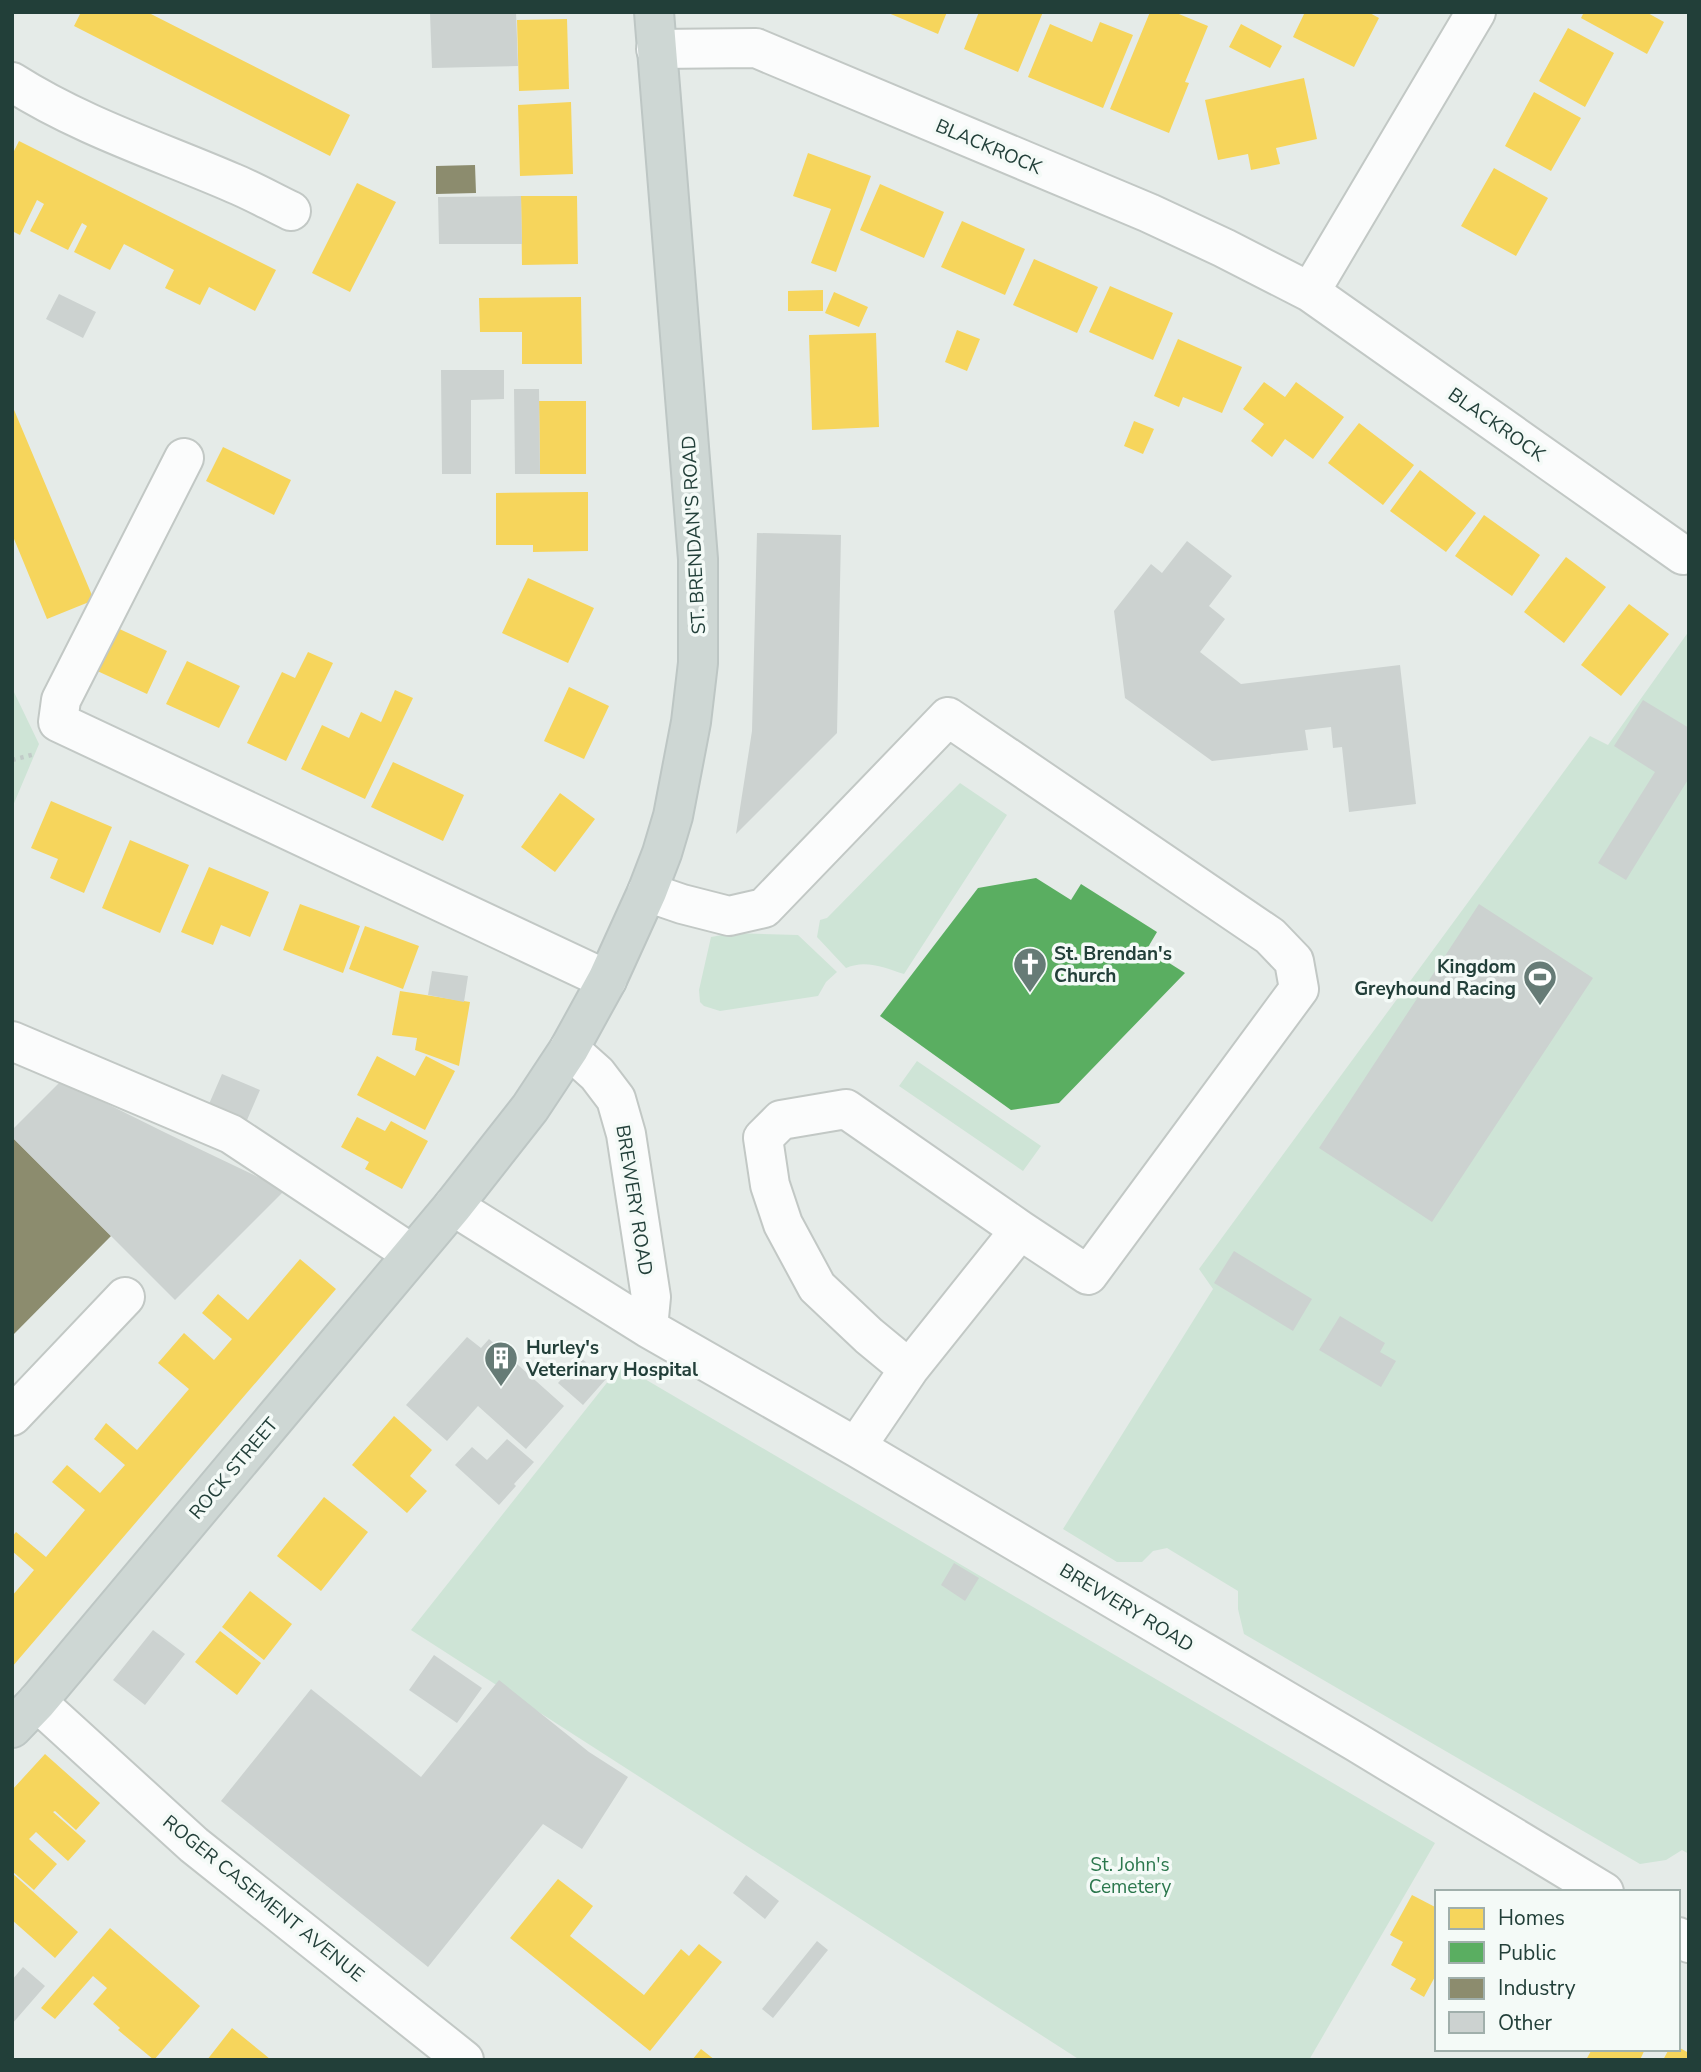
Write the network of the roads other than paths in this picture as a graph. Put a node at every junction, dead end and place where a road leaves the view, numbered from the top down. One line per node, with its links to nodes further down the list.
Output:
1 (1476, 12): 5 (street)
2 (655, 31): 5 (street, BLACKROCK); 8 (main road, ST. BRENDAN'S ROAD)
3 (12, 82): 4 (street)
4 (291, 211)
5 (1310, 292): 7 (street, BLACKROCK)
6 (184, 458): 9 (street)
7 (1683, 555)
8 (647, 892): 9 (main road, ST. BRENDAN'S ROAD); 13 (street)
9 (607, 980): 11 (main road, ST. BRENDAN'S ROAD)
10 (12, 1041): 14 (street)
11 (569, 1049): 12 (main road, ST. BRENDAN'S ROAD); 16 (street, BREWERY ROAD)
12 (453, 1206): 14 (main road, ROCK STREET); 16 (street, BREWERY ROAD)
13 (1020, 1230): 17 (street); 17 (street)
14 (412, 1254): 20 (main road, ROCK STREET)
15 (125, 1297): 18 (street)
16 (648, 1328): 19 (street, BREWERY ROAD)
17 (909, 1369): 19 (street)
18 (12, 1416)
19 (856, 1447): 21 (street, BREWERY ROAD)
20 (25, 1715): 22 (street, ROGER CASEMENT AVENUE)
21 (1601, 1890)
22 (464, 2060)

